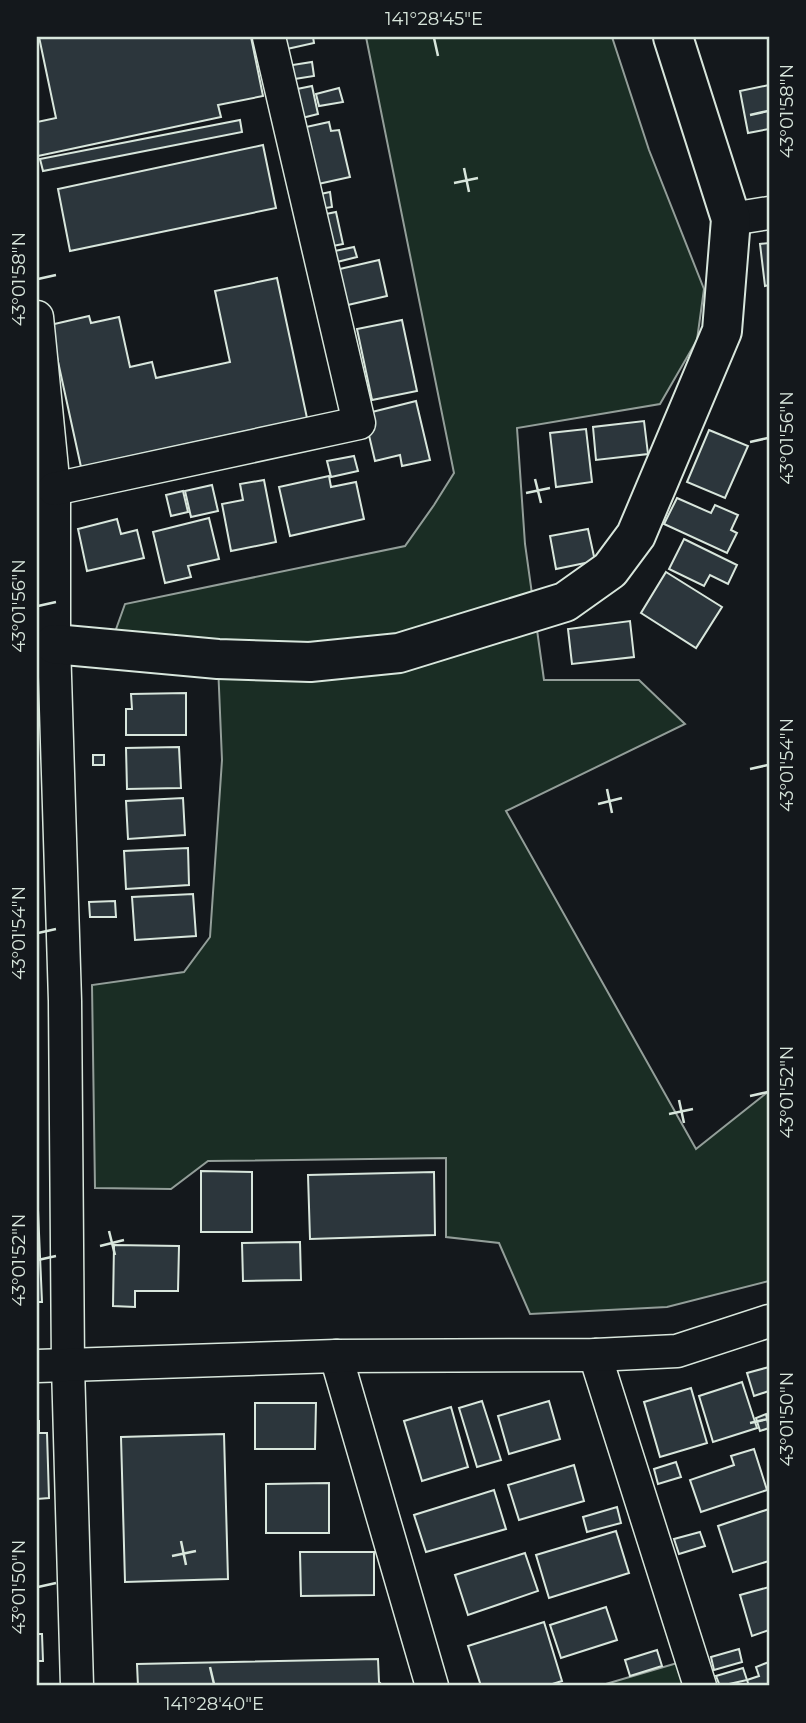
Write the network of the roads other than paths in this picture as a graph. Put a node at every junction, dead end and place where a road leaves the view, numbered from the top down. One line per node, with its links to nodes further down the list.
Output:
1 (269, 37): 6 (street)
2 (673, 37): 4 (street)
3 (769, 213): 4 (street)
4 (731, 219): 7 (street)
5 (37, 317): 6 (street)
6 (54, 489): 7 (street)
7 (54, 644): 8 (street)
8 (51, 1001): 13 (street)
9 (769, 1321): 10 (street)
10 (595, 1355): 11 (street); 16 (street)
11 (336, 1356): 13 (street); 15 (street)
12 (37, 1366): 13 (street)
13 (68, 1366): 14 (street)
14 (77, 1686)
15 (432, 1686)
16 (700, 1686)

